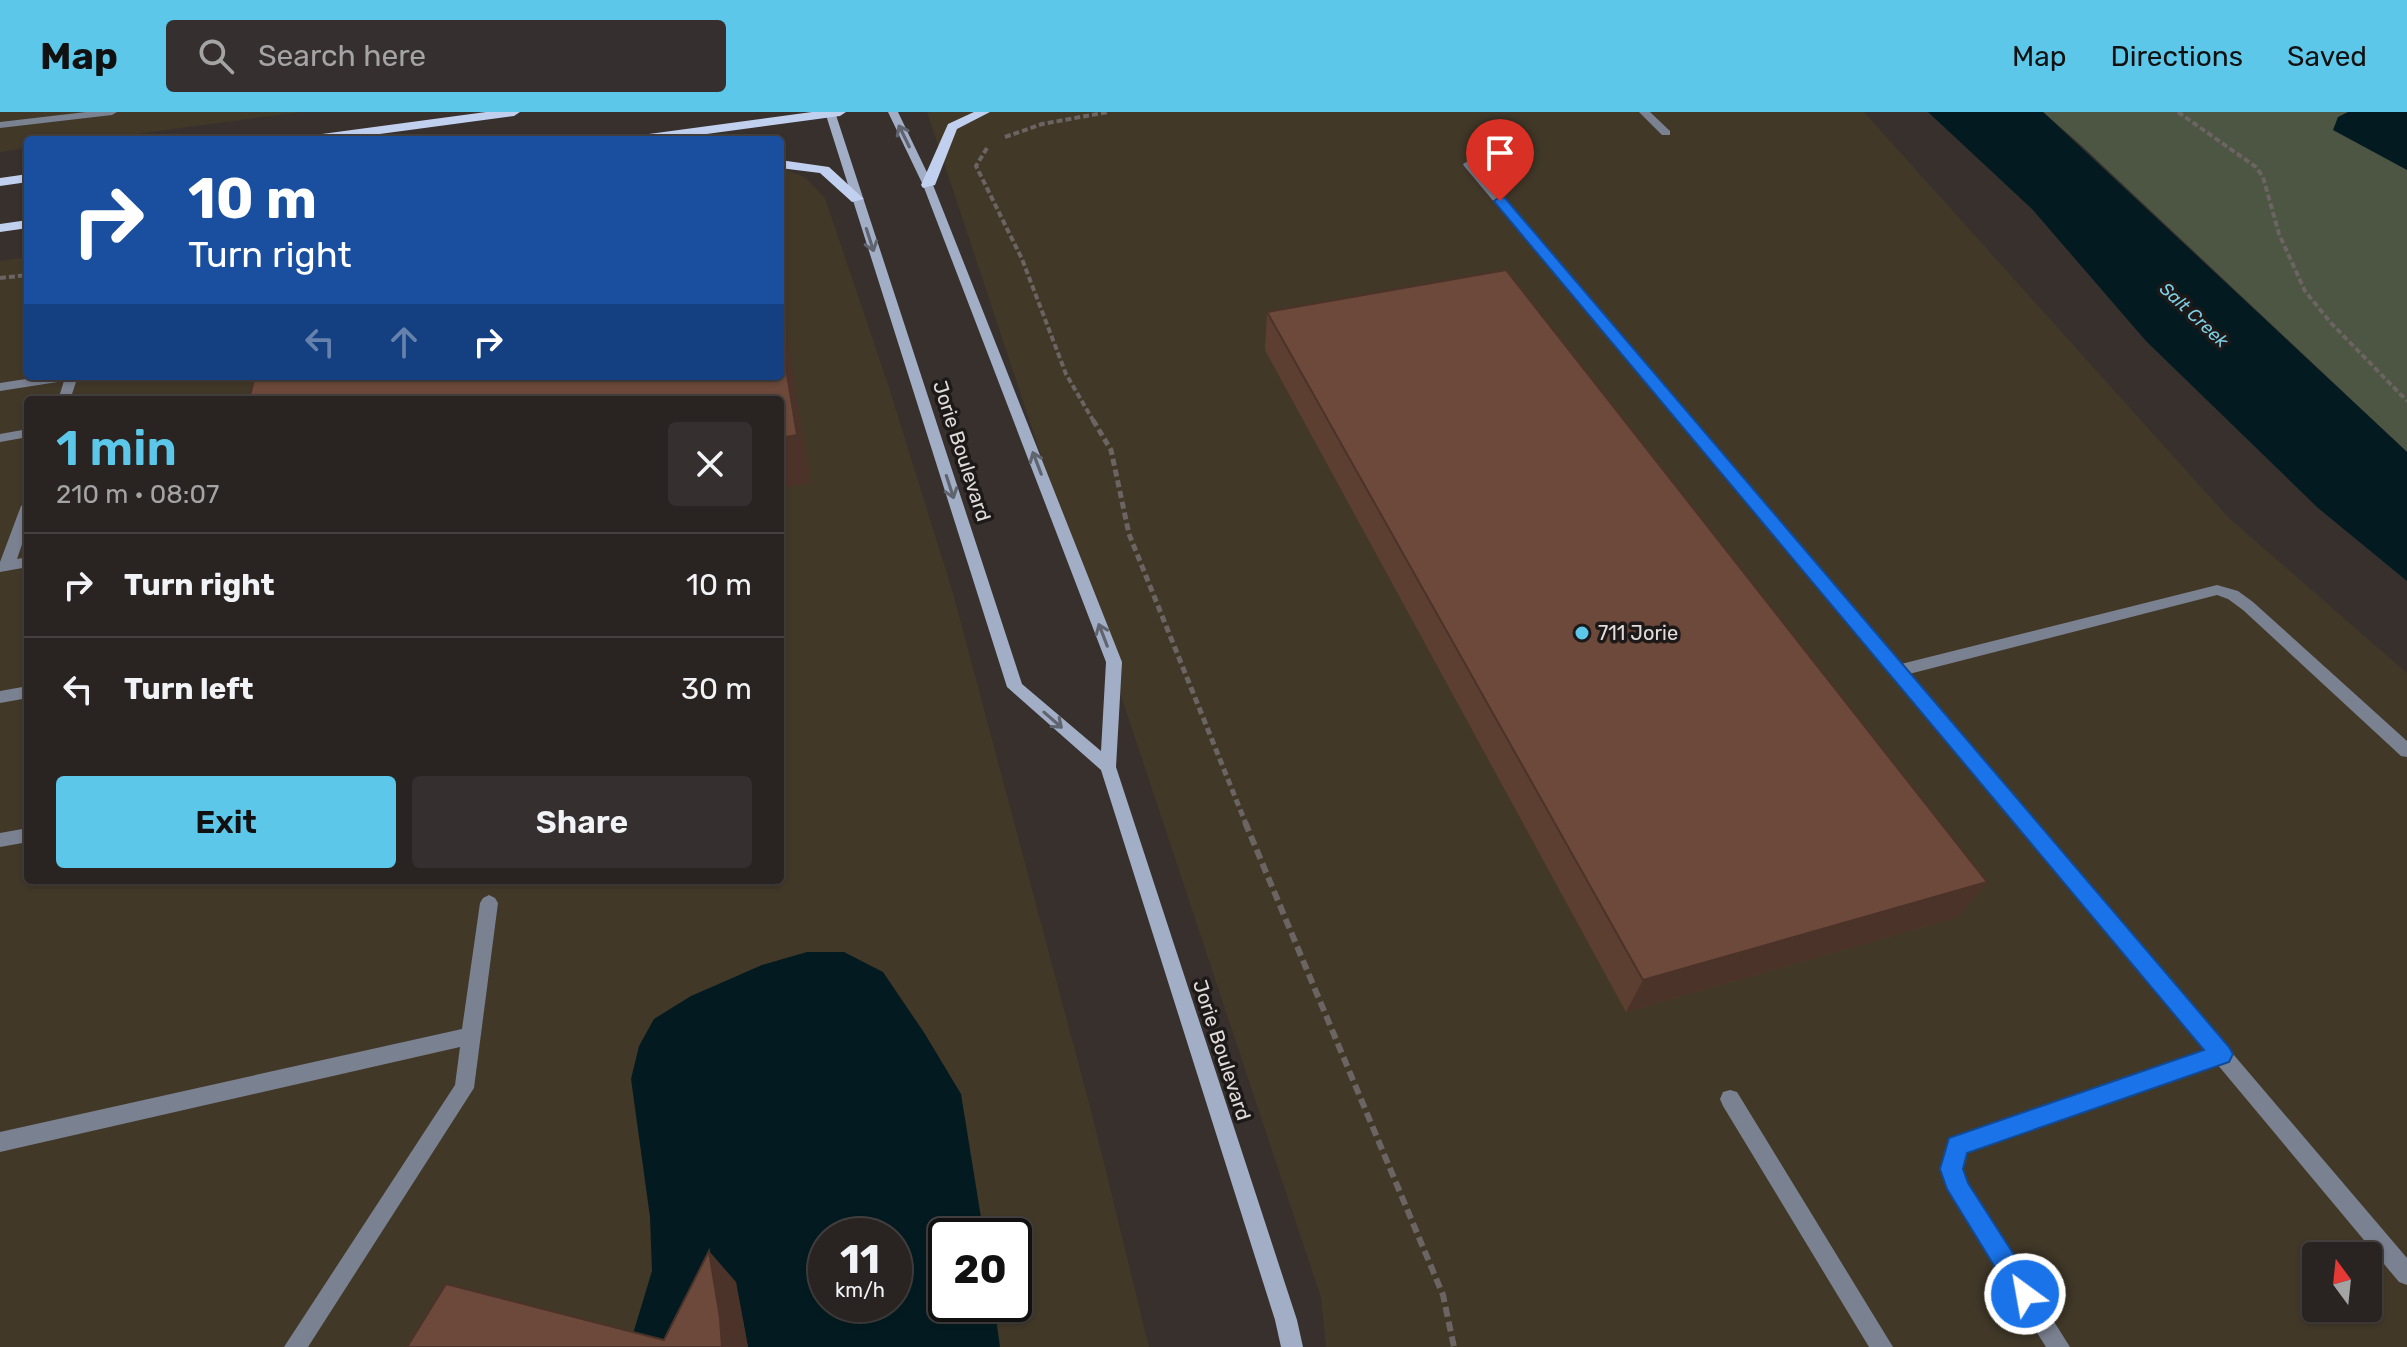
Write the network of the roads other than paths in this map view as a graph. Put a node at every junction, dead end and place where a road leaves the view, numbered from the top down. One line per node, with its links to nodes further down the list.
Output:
1 (112, 112): 7 (lane)
2 (514, 112): 10 (main road)
3 (834, 112): 11 (main road); 17 (main road, Jorie Boulevard)
4 (893, 112): 16 (main road, Jorie Boulevard, one-way to 4)
5 (984, 112): 16 (main road)
6 (1644, 112): 9 (lane)
7 (87, 114): 8 (lane)
8 (0, 125)
9 (1666, 133)
10 (337, 136)
11 (663, 136)
12 (1468, 164): 27 (lane)
13 (784, 165): 17 (main road)
14 (24, 179): 15 (main road)
15 (0, 182)
16 (928, 185): 31 (main road, Jorie Boulevard, one-way to 16)
17 (857, 199): 31 (main road, Jorie Boulevard, one-way to 31)
18 (24, 225): 19 (main road)
19 (0, 228)
20 (45, 380): 21 (lane)
21 (0, 387)
22 (24, 434): 23 (lane)
23 (0, 438)
24 (24, 516): 26 (lane)
25 (24, 563): 26 (lane)
26 (4, 566)
27 (1897, 671): 30 (lane); 36 (lane)
28 (24, 693): 29 (lane)
29 (0, 697)
30 (2407, 751)
31 (1108, 767): 41 (main road, Jorie Boulevard)
32 (24, 836): 33 (lane)
33 (0, 840)
34 (489, 903): 35 (lane)
35 (471, 1036): 38 (lane); 40 (lane)
36 (2222, 1054): 39 (lane); 43 (lane)
37 (1730, 1099): 42 (lane)
38 (0, 1142)
39 (2407, 1274)
40 (295, 1347)
41 (1292, 1347)
42 (1882, 1347)
43 (2059, 1347)

